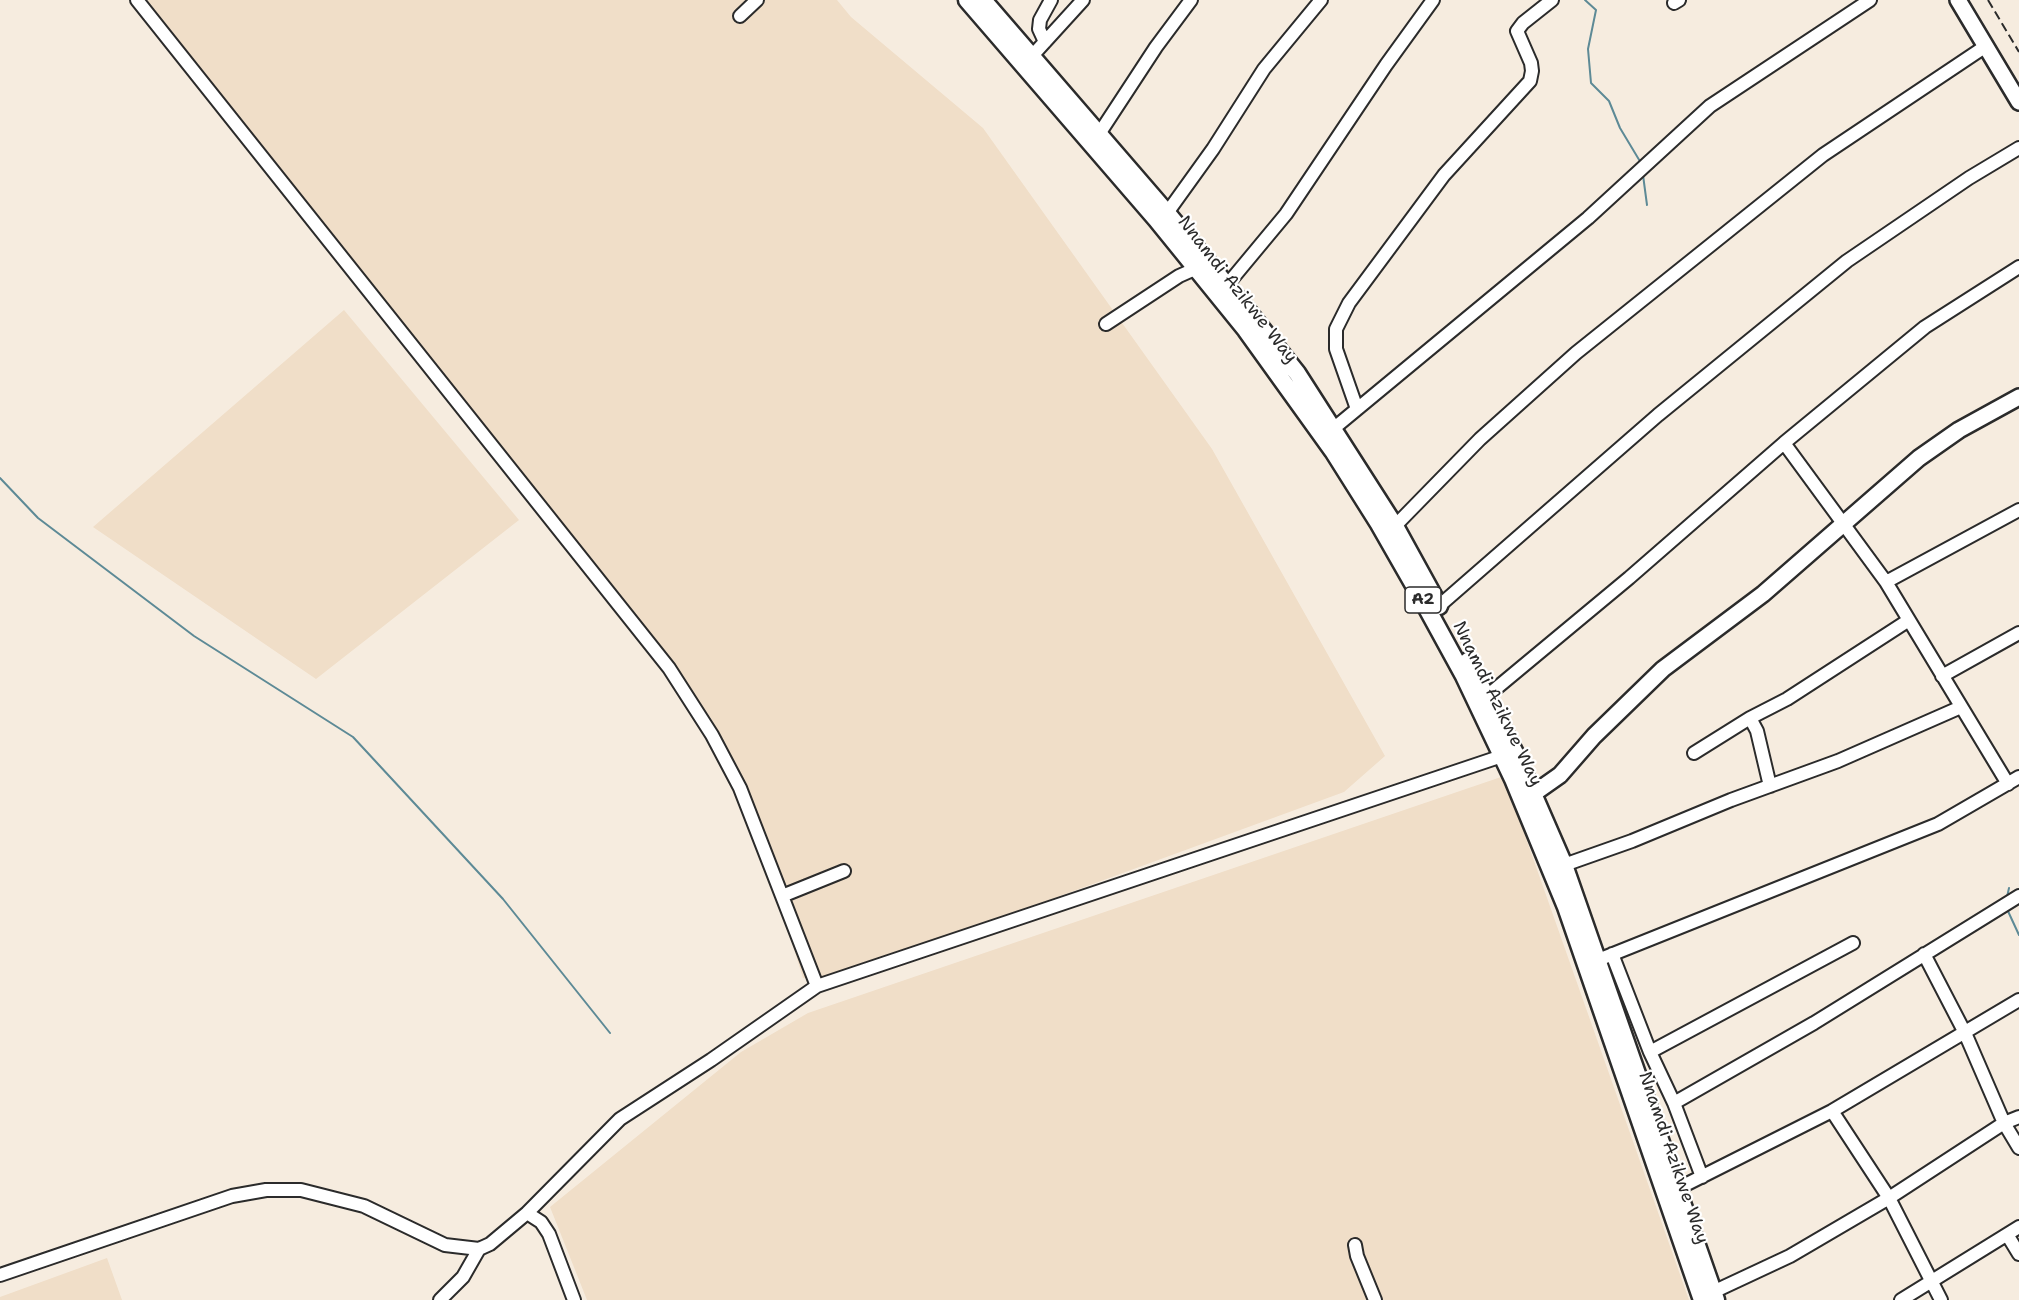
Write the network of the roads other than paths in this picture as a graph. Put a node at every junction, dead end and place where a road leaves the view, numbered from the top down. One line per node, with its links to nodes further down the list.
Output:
1 (137, 0): 47 (street)
2 (757, 0): 13 (street)
3 (967, 0): 22 (highway, Nnamdi Azikwe Way / A2)
4 (983, 0): 16 (highway, Nnamdi Azikwe Way / A2)
5 (1051, 0): 14 (street)
6 (1083, 0): 14 (street)
7 (1191, 0): 18 (street)
8 (1322, 0): 20 (street)
9 (1433, 0): 23 (street)
10 (1552, 0): 26 (street)
11 (1870, 0): 26 (street)
12 (1958, 0): 15 (main road)
13 (740, 15)
14 (1045, 42): 16 (street)
15 (1986, 46): 17 (main road); 31 (street)
16 (1032, 56): 18 (highway, Nnamdi Azikwe Way / A2)
17 (2019, 102)
18 (1099, 134): 20 (highway, Nnamdi Azikwe Way / A2)
19 (2019, 148): 33 (street)
20 (1167, 213): 23 (highway, Nnamdi Azikwe Way / A2)
21 (2019, 267): 28 (street)
22 (1197, 268): 24 (street); 41 (highway, Nnamdi Azikwe Way / A2)
23 (1227, 285): 27 (highway, Nnamdi Azikwe Way / A2)
24 (1106, 324)
25 (2019, 397): 30 (main road)
26 (1357, 409): 27 (street)
27 (1333, 429): 31 (highway, Nnamdi Azikwe Way / A2)
28 (1784, 443): 30 (street); 37 (street)
29 (2019, 510): 32 (street)
30 (1843, 524): 32 (street); 44 (main road)
31 (1395, 526): 33 (highway, Nnamdi Azikwe Way / A2)
32 (1886, 582): 34 (street)
33 (1439, 606): 37 (highway, Nnamdi Azikwe Way / A2)
34 (1909, 620): 36 (street); 39 (street)
35 (2019, 633): 36 (street)
36 (1942, 676): 38 (street)
37 (1487, 696): 44 (highway, Nnamdi Azikwe Way / A2)
38 (1961, 707): 42 (street); 43 (street)
39 (1750, 718): 40 (street); 43 (street)
40 (1694, 753)
41 (1502, 756): 52 (street); 72 (highway, Nnamdi Azikwe Way / A2)
42 (2014, 781): 51 (street)
43 (1770, 786): 45 (street)
44 (1533, 794): 45 (highway, Nnamdi Azikwe Way / A2)
45 (1564, 865): 51 (highway, Nnamdi Azikwe Way / A2)
46 (844, 871): 47 (street)
47 (782, 896): 52 (street)
48 (2019, 896): 50 (street)
49 (1853, 943): 55 (street)
50 (1924, 954): 54 (street); 56 (street)
51 (1605, 957): 55 (street); 62 (highway, Nnamdi Azikwe Way / A2)
52 (817, 986): 64 (street)
53 (2019, 999): 54 (street)
54 (1965, 1033): 57 (street); 59 (street)
55 (1650, 1052): 56 (street)
56 (1674, 1103): 61 (street)
57 (1832, 1111): 61 (street); 63 (street)
58 (2019, 1117): 59 (street)
59 (2004, 1123): 60 (street); 63 (street)
60 (2019, 1148)
61 (1702, 1177): 62 (street)
62 (1677, 1189): 72 (highway, Nnamdi Azikwe Way / A2)
63 (1889, 1198): 71 (street); 72 (street)
64 (527, 1213): 68 (street); 74 (street)
65 (2019, 1227): 66 (street)
66 (2008, 1236): 69 (street); 71 (street)
67 (1355, 1245): 75 (street)
68 (479, 1249): 70 (street); 73 (street)
69 (2019, 1254)
70 (0, 1275)
71 (1932, 1282): 76 (street); 77 (street)
72 (1710, 1298)
73 (440, 1300)
74 (574, 1300)
75 (1376, 1300)
76 (1901, 1300)
77 (1941, 1300)

